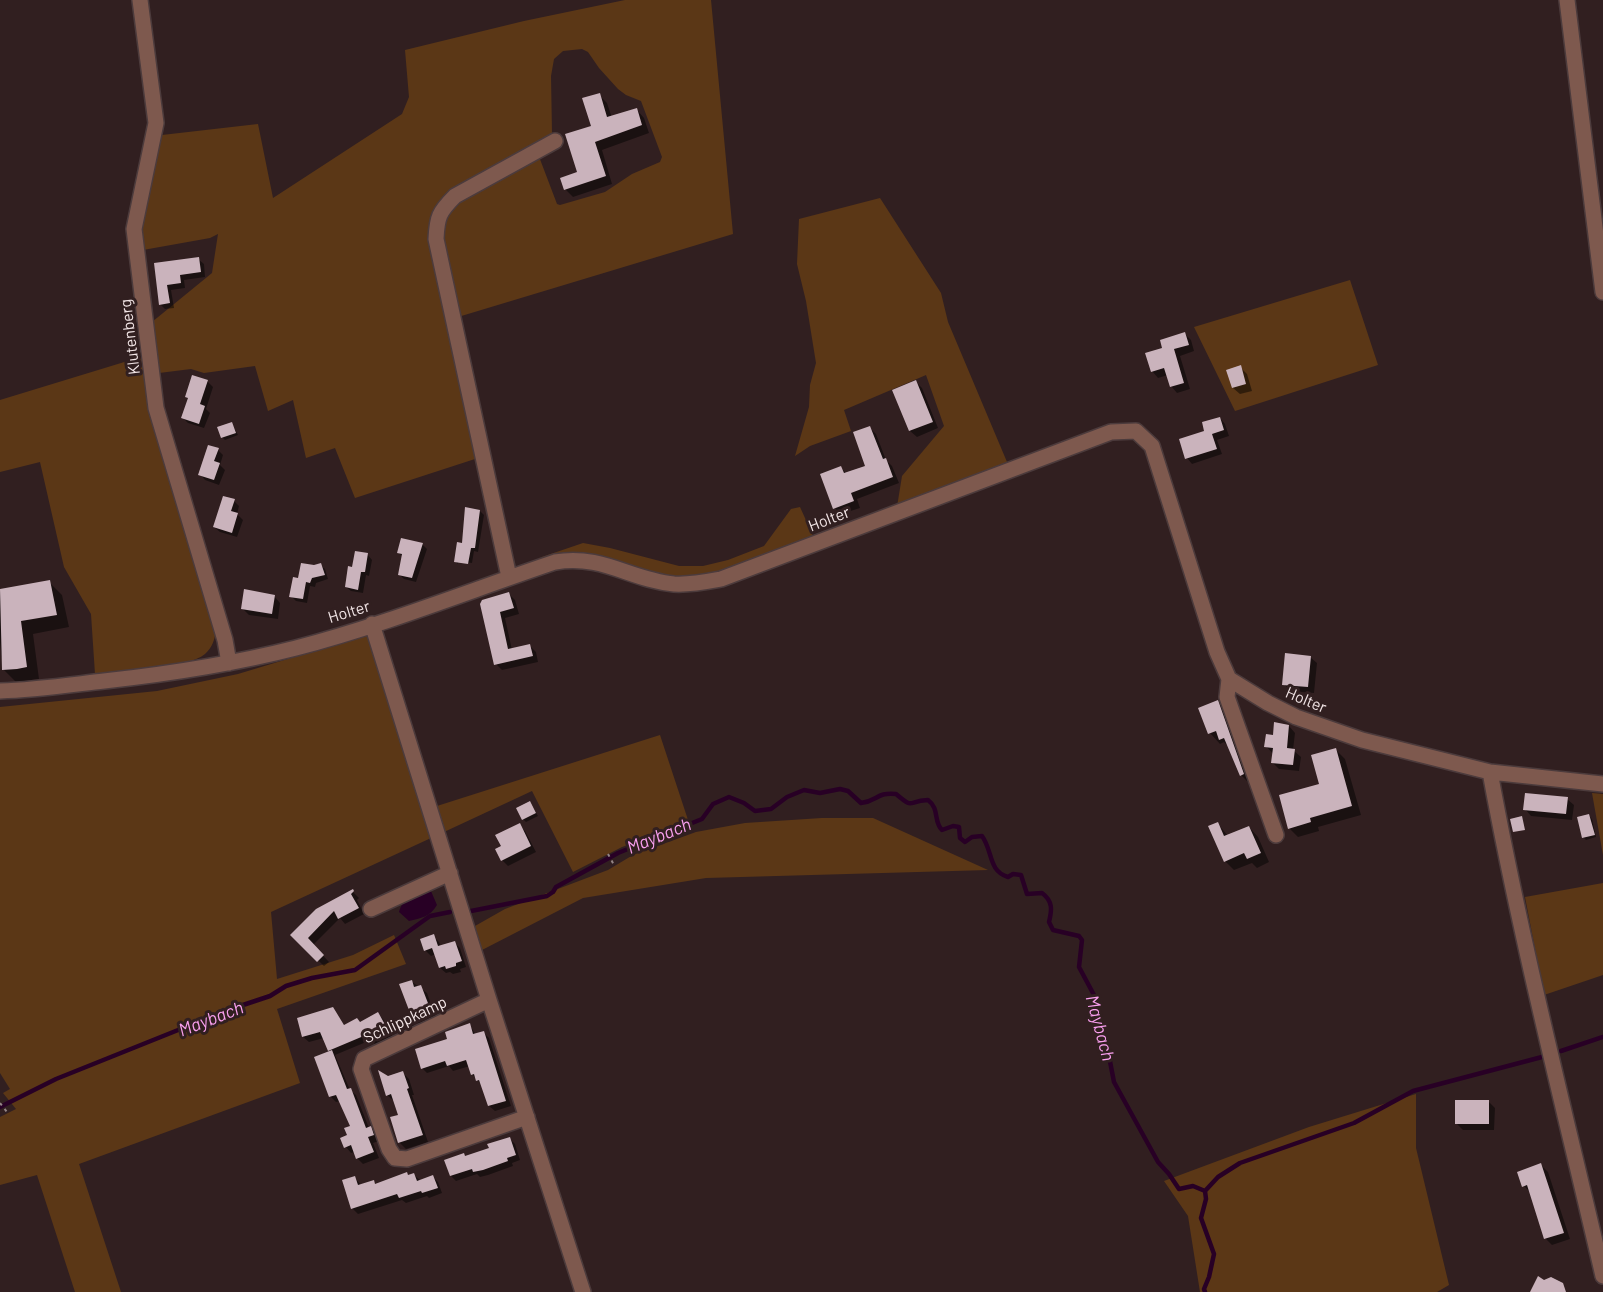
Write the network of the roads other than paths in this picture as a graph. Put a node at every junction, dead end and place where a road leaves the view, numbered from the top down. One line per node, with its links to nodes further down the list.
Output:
1 (140, 0): 7 (street, Klutenberg)
2 (1567, 0): 4 (street)
3 (555, 141): 5 (street)
4 (1603, 292)
5 (508, 578): 6 (street, Holter); 8 (street, Holter)
6 (372, 624): 7 (street, Holter); 13 (street)
7 (229, 663): 9 (street, Holter)
8 (1229, 679): 10 (street, Holter); 12 (street)
9 (0, 691)
10 (1490, 772): 11 (street, Holter); 17 (street)
11 (1603, 784)
12 (1276, 836)
13 (450, 873): 14 (street); 15 (street)
14 (371, 909)
15 (489, 1000): 16 (street); 16 (street, Schlippkamp)
16 (527, 1117): 18 (street)
17 (1603, 1275)
18 (583, 1292)

